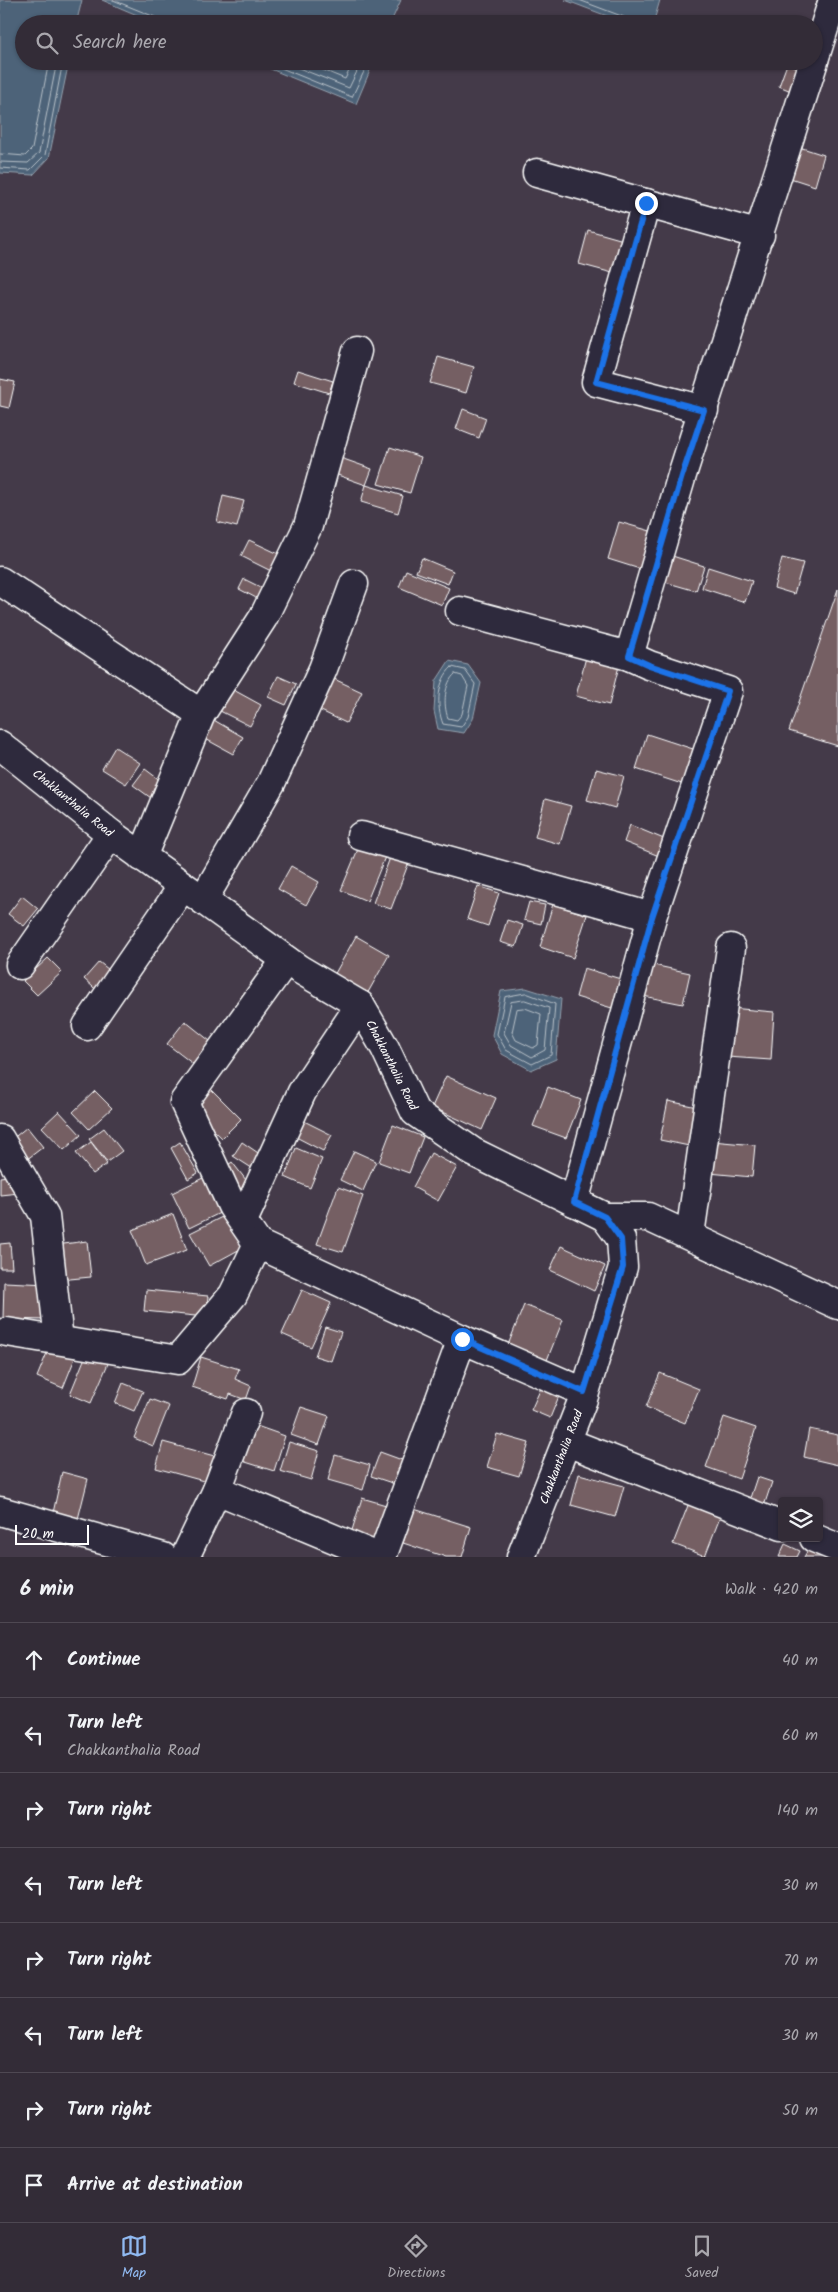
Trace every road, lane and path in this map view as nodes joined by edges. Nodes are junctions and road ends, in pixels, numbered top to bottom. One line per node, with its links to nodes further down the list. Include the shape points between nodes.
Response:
1 (833, 0): 2 (street)
2 (823, 32)
3 (811, 70): 6 (street)
4 (537, 173): 5 (street)
5 (646, 203): 6 (street); 8 (street, via 596,382)
6 (760, 236): 8 (street)
7 (357, 351): 13 (street, via 308,526 263,618)
8 (704, 410): 12 (street)
9 (0, 581): 13 (street)
10 (354, 584): 18 (street, via 323,670 271,783)
11 (460, 611): 12 (street)
12 (629, 656): 19 (street, via 728,691)
13 (201, 714): 17 (street)
14 (0, 745): 15 (street, Chakkanthalia Road)
15 (111, 834): 17 (street, Chakkanthalia Road); 22 (street)
16 (361, 836): 19 (street)
17 (142, 857): 18 (street, Chakkanthalia Road)
18 (193, 893): 21 (street, Chakkanthalia Road); 24 (street)
19 (652, 917): 26 (street)
20 (730, 948): 29 (street)
21 (286, 960): 23 (street, Chakkanthalia Road); 28 (street, via 184,1102 232,1206)
22 (20, 965)
23 (360, 1005): 26 (street, Chakkanthalia Road, via 415,1112 473,1152); 28 (street, via 302,1092)
24 (87, 1026)
25 (0, 1139): 34 (street, via 45,1216)
26 (574, 1202): 27 (street, Chakkanthalia Road)
27 (605, 1217): 29 (street, via 648,1217); 35 (street, Chakkanthalia Road, via 621,1239 623,1267)
28 (243, 1221): 30 (street)
29 (690, 1235): 31 (street)
30 (258, 1244): 33 (street); 34 (street, via 233,1295 178,1360)
31 (838, 1305)
32 (7, 1332): 34 (street)
33 (462, 1339): 35 (street); 46 (street)
34 (59, 1340)
35 (584, 1392): 37 (street, Chakkanthalia Road)
36 (246, 1413): 38 (street)
37 (567, 1442): 40 (street); 47 (street, Chakkanthalia Road)
38 (217, 1490): 44 (street); 45 (street)
39 (0, 1511): 43 (street)
40 (778, 1524)
41 (823, 1542): 42 (street)
42 (838, 1548)
43 (163, 1557)
44 (185, 1557)
45 (378, 1557)
46 (382, 1557)
47 (521, 1557)

